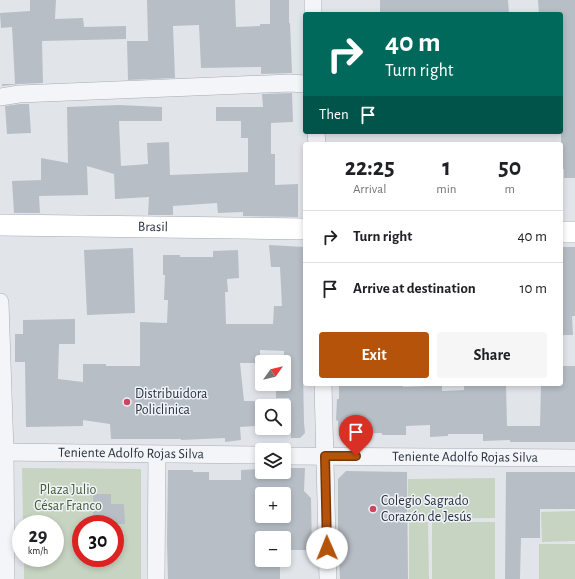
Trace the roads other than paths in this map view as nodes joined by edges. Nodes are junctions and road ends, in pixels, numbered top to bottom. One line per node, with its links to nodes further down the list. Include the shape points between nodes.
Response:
1 (313, 0): 2 (street)
2 (313, 12)
3 (303, 84): 4 (street, via 19,94)
4 (0, 97)
5 (0, 225): 6 (main road, Brasil)
6 (303, 229)
7 (563, 232): 8 (main road)
8 (575, 232)
9 (0, 302): 11 (street)
10 (323, 386): 15 (street)
11 (3, 452): 12 (street, Teniente Adolfo Rojas Silva); 17 (street)
12 (157, 455): 13 (street, Teniente Adolfo Rojas Silva); 18 (street)
13 (255, 455)
14 (291, 456): 15 (street, Teniente Adolfo Rojas Silva)
15 (325, 456): 16 (street, Teniente Adolfo Rojas Silva); 19 (street)
16 (575, 458)
17 (6, 579)
18 (156, 579)
19 (328, 579)

